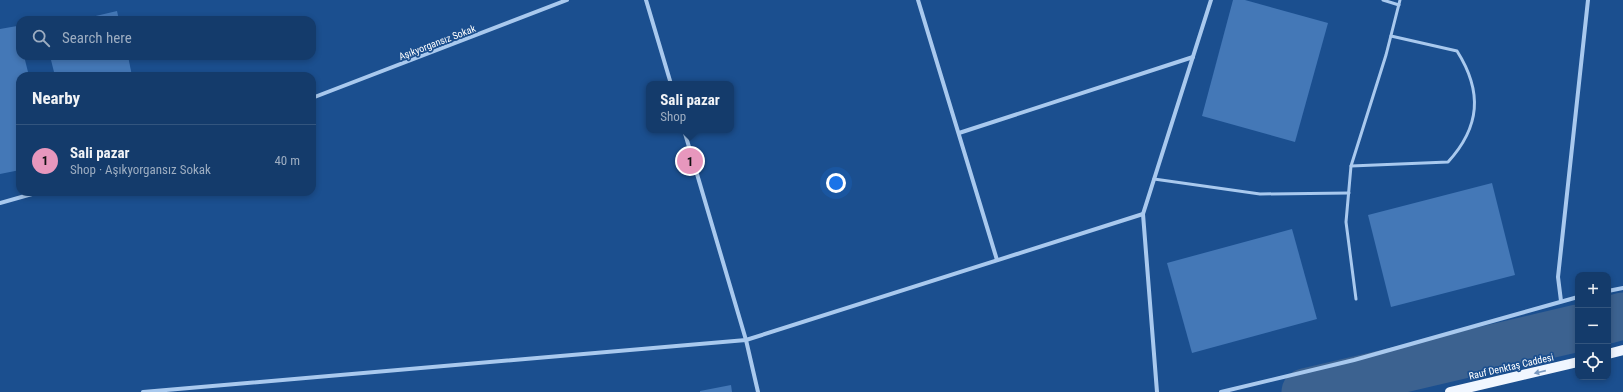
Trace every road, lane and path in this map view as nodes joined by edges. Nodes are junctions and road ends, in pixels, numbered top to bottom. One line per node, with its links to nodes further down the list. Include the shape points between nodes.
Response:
1 (567, 0): 12 (street, Aşıkyorgansız Sokak)
2 (646, 0): 11 (street)
3 (918, 0): 14 (street)
4 (1211, 0): 10 (street)
5 (1383, 0): 8 (lane)
6 (1400, 0): 8 (lane)
7 (1588, 0): 26 (street, via 1558,277)
8 (1399, 5): 9 (lane)
9 (1391, 36): 15 (lane); 15 (lane, via 1457,51 1472,79 1472,125 1466,139 1448,162)
10 (1193, 56): 14 (street); 16 (street)
11 (670, 81)
12 (316, 96)
13 (685, 133): 27 (street)
14 (959, 133): 21 (street)
15 (1351, 166): 17 (lane)
16 (1154, 180): 17 (lane, via 1260,194); 20 (street)
17 (1348, 193): 25 (lane, via 1346,222)
18 (25, 196): 19 (street)
19 (0, 203)
20 (1143, 214): 21 (street); 33 (street)
21 (997, 260): 27 (street)
22 (1623, 288): 23 (street)
23 (1611, 290)
24 (1575, 298): 26 (street)
25 (1356, 299)
26 (1560, 301): 34 (street, via 1354,360)
27 (746, 340): 31 (street); 32 (street)
28 (1623, 350): 29 (main road)
29 (1611, 353)
30 (1575, 363): 35 (main road, Rauf Denktaş Caddesi, one-way to 35)
31 (142, 392)
32 (758, 392)
33 (1157, 392)
34 (1221, 392)
35 (1450, 392)

